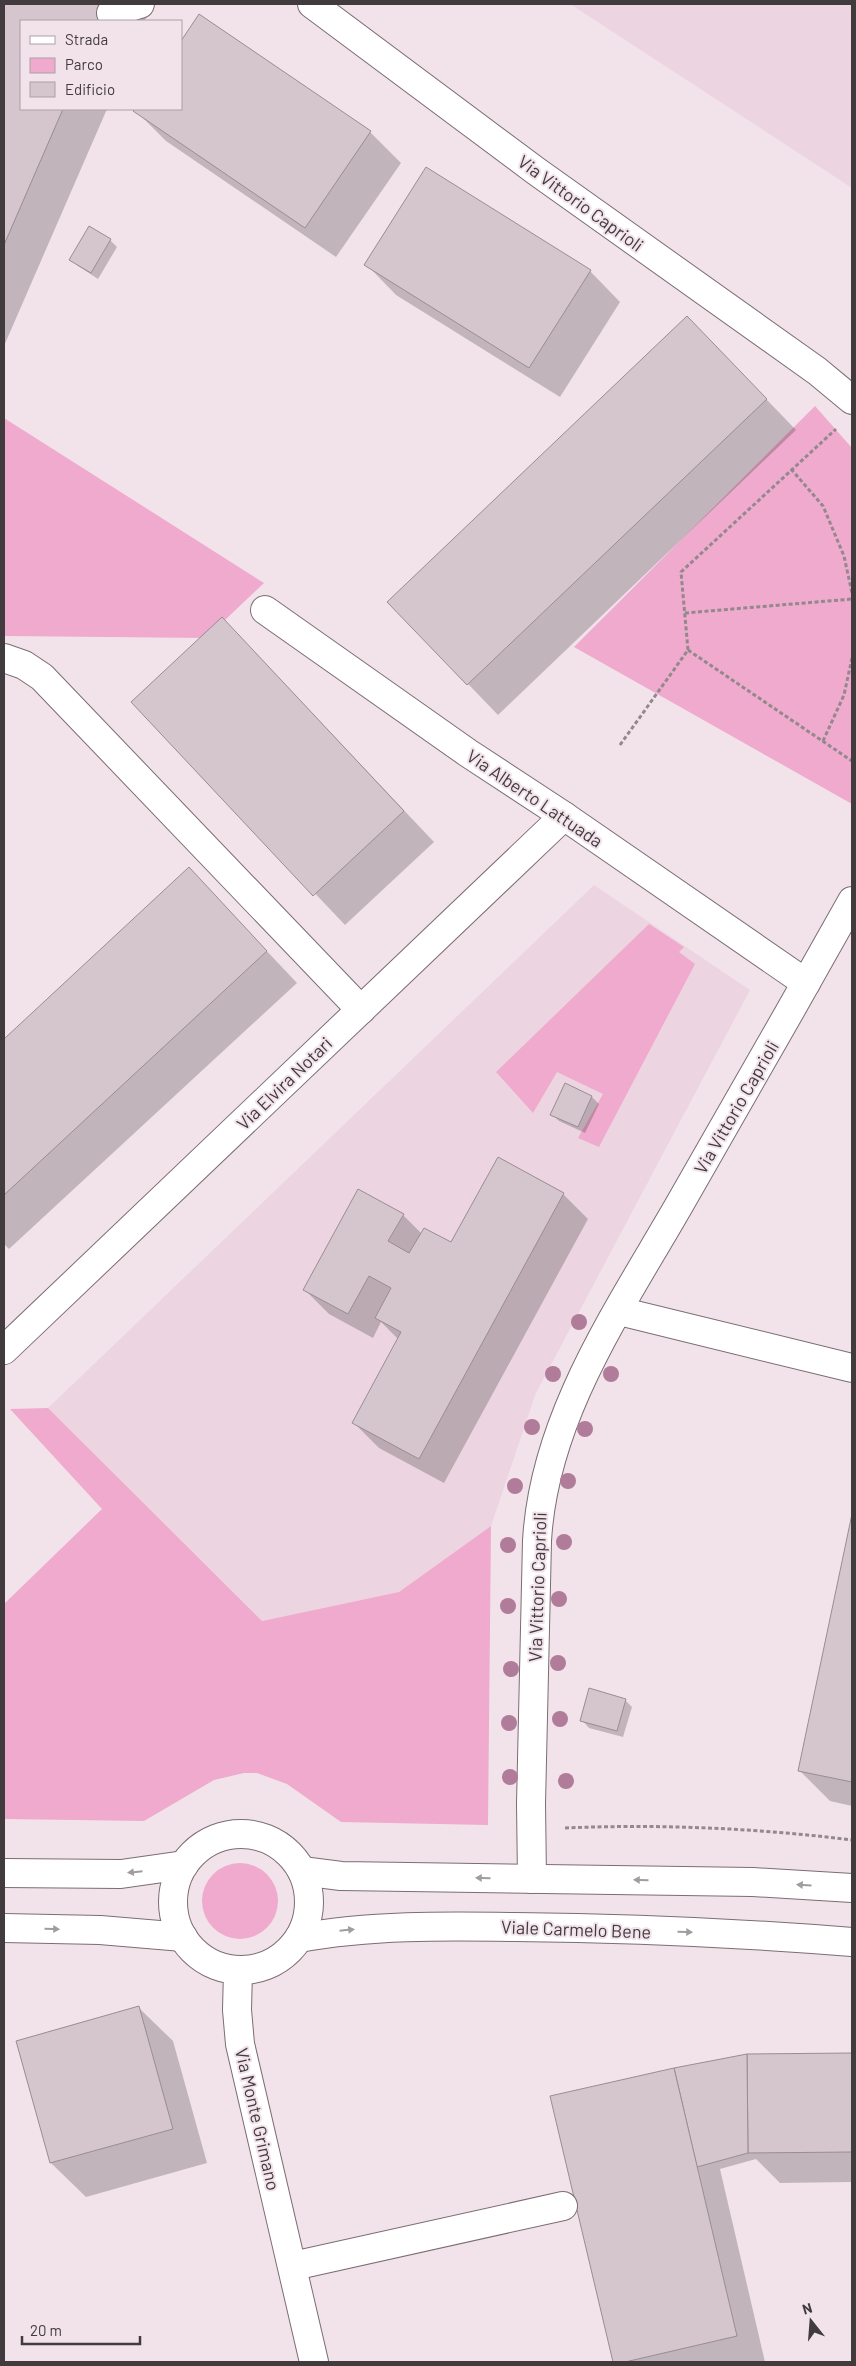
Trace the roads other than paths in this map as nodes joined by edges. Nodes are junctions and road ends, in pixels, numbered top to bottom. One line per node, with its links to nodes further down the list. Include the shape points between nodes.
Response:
1 (140, 4): 3 (street)
2 (312, 4): 4 (street, Via Vittorio Caprioli)
3 (111, 13)
4 (852, 400)
5 (265, 610): 7 (street, Via Alberto Lattuada, via 468,753)
6 (4, 658): 10 (street, via 24,665 42,677)
7 (564, 816): 9 (street, Via Alberto Lattuada); 10 (street, Via Elvira Notari)
8 (852, 901): 9 (street, Via Vittorio Caprioli)
9 (806, 983): 11 (street, Via Vittorio Caprioli)
10 (361, 1010): 12 (street, Via Elvira Notari)
11 (619, 1312): 13 (street); 17 (street, Via Vittorio Caprioli, via 574,1398 547,1468 541,1495 537,1541)
12 (4, 1350)
13 (852, 1368)
14 (184, 1865): 15 (street, via 197,1850 214,1840 234,1834 254,1835 274,1842 290,1854); 16 (street, one-way to 16, via 121,1874); 20 (street, via 174,1894 176,1923)
15 (302, 1871): 17 (street, one-way to 15, via 341,1876); 21 (street, via 308,1887 309,1904)
16 (4, 1873)
17 (532, 1878): 18 (street, one-way to 17, via 753,1882)
18 (852, 1888)
19 (4, 1928): 20 (street, one-way to 20, via 100,1930)
20 (183, 1937): 23 (street, via 197,1954 216,1965)
21 (299, 1938): 22 (street, Viale Carmelo Bene, one-way to 22, via 355,1929 474,1926 696,1932); 23 (street, via 273,1962)
22 (852, 1942)
23 (238, 1970): 25 (street, Via Monte Grimano, via 240,2044)
24 (563, 2206): 25 (street)
25 (293, 2266): 26 (street, Via Monte Grimano)
26 (314, 2362)

